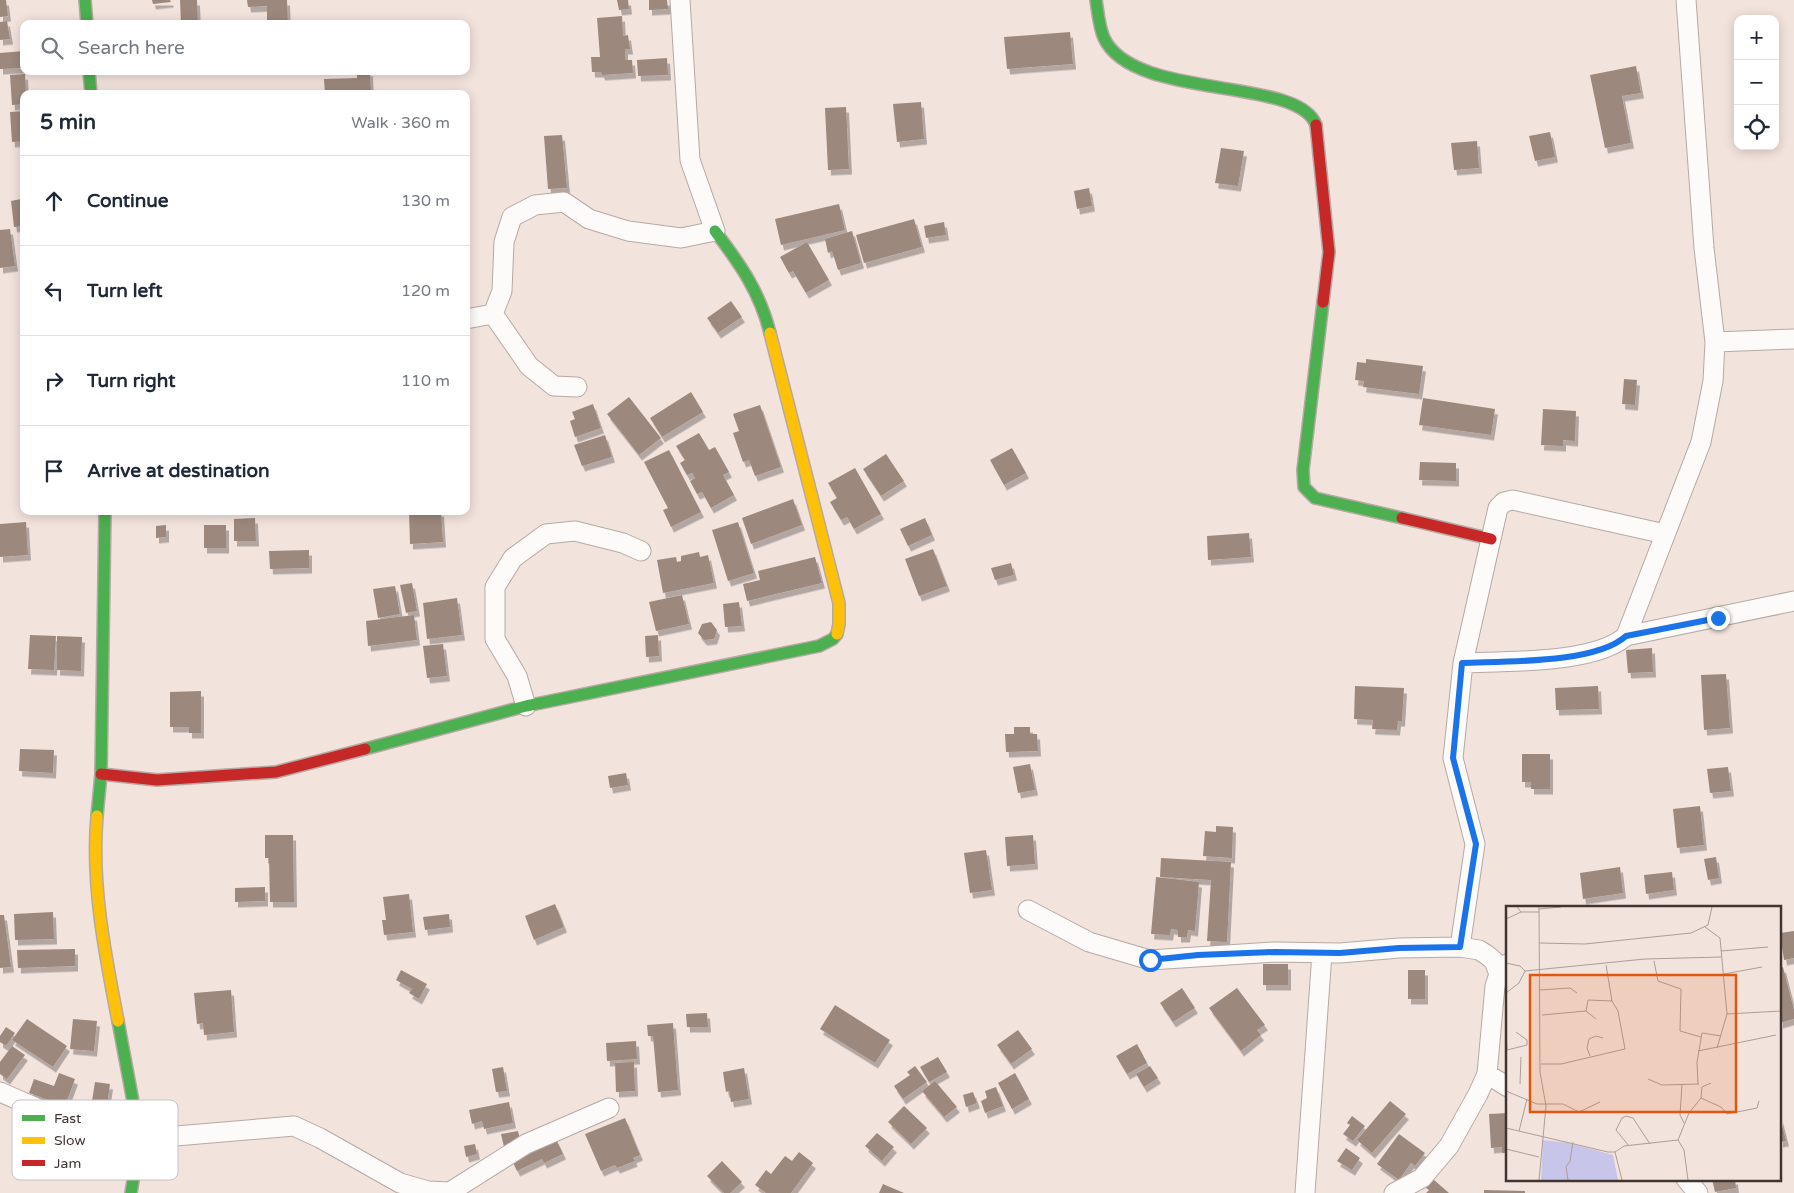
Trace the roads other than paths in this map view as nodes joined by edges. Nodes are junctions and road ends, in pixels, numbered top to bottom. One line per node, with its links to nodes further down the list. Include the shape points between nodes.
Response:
1 (85, 0): 5 (street)
2 (680, 0): 8 (street, via 690,160)
3 (1096, 0): 16 (street, via 1104,38 1118,55 1145,72 1278,100 1308,111 1316,123 1329,252 1308,409 1302,470 1304,486 1315,498)
4 (1686, 0): 12 (street, via 1704,248)
5 (87, 20)
6 (90, 75): 7 (street)
7 (91, 90)
8 (715, 231): 9 (street, via 681,238 628,231 589,218 564,202 535,204 512,217 504,242 502,291); 21 (street, via 747,274 766,317 839,603 839,632 832,642 819,646)
9 (493, 314): 10 (street); 13 (street, via 529,366 554,386)
10 (470, 318)
11 (1794, 339): 12 (street)
12 (1715, 342): 15 (street, via 1713,381 1701,442)
13 (577, 387)
14 (105, 515): 22 (street)
15 (1665, 534): 16 (street, via 1513,500 1498,508); 19 (street)
16 (1491, 539): 20 (street)
17 (641, 551): 21 (street, via 575,531 546,534 513,558 495,587 495,640 517,676)
18 (1794, 601): 19 (street)
19 (1626, 636): 20 (street, via 1616,645 1592,653)
20 (1462, 663): 24 (street, via 1453,758 1476,844)
21 (526, 706): 22 (street, via 276,772 157,780)
22 (101, 774): 31 (street, via 94,848 104,950)
23 (1028, 910): 25 (street, via 1089,942 1150,960 1265,952)
24 (1460, 947): 25 (street); 26 (street, via 1487,954)
25 (1322, 953): 37 (street)
26 (1503, 969): 27 (street, via 1495,986)
27 (1487, 1074): 28 (street); 38 (street, via 1448,1146 1422,1178)
28 (1506, 1086)
29 (0, 1092): 30 (street)
30 (18, 1100)
31 (133, 1100)
32 (608, 1108): 33 (street, via 526,1144 450,1192 428,1191 400,1183 294,1126)
33 (178, 1136)
34 (133, 1180): 36 (street)
35 (1687, 1180): 39 (street)
36 (131, 1193)
37 (1305, 1193)
38 (1394, 1193)
39 (1698, 1193)

